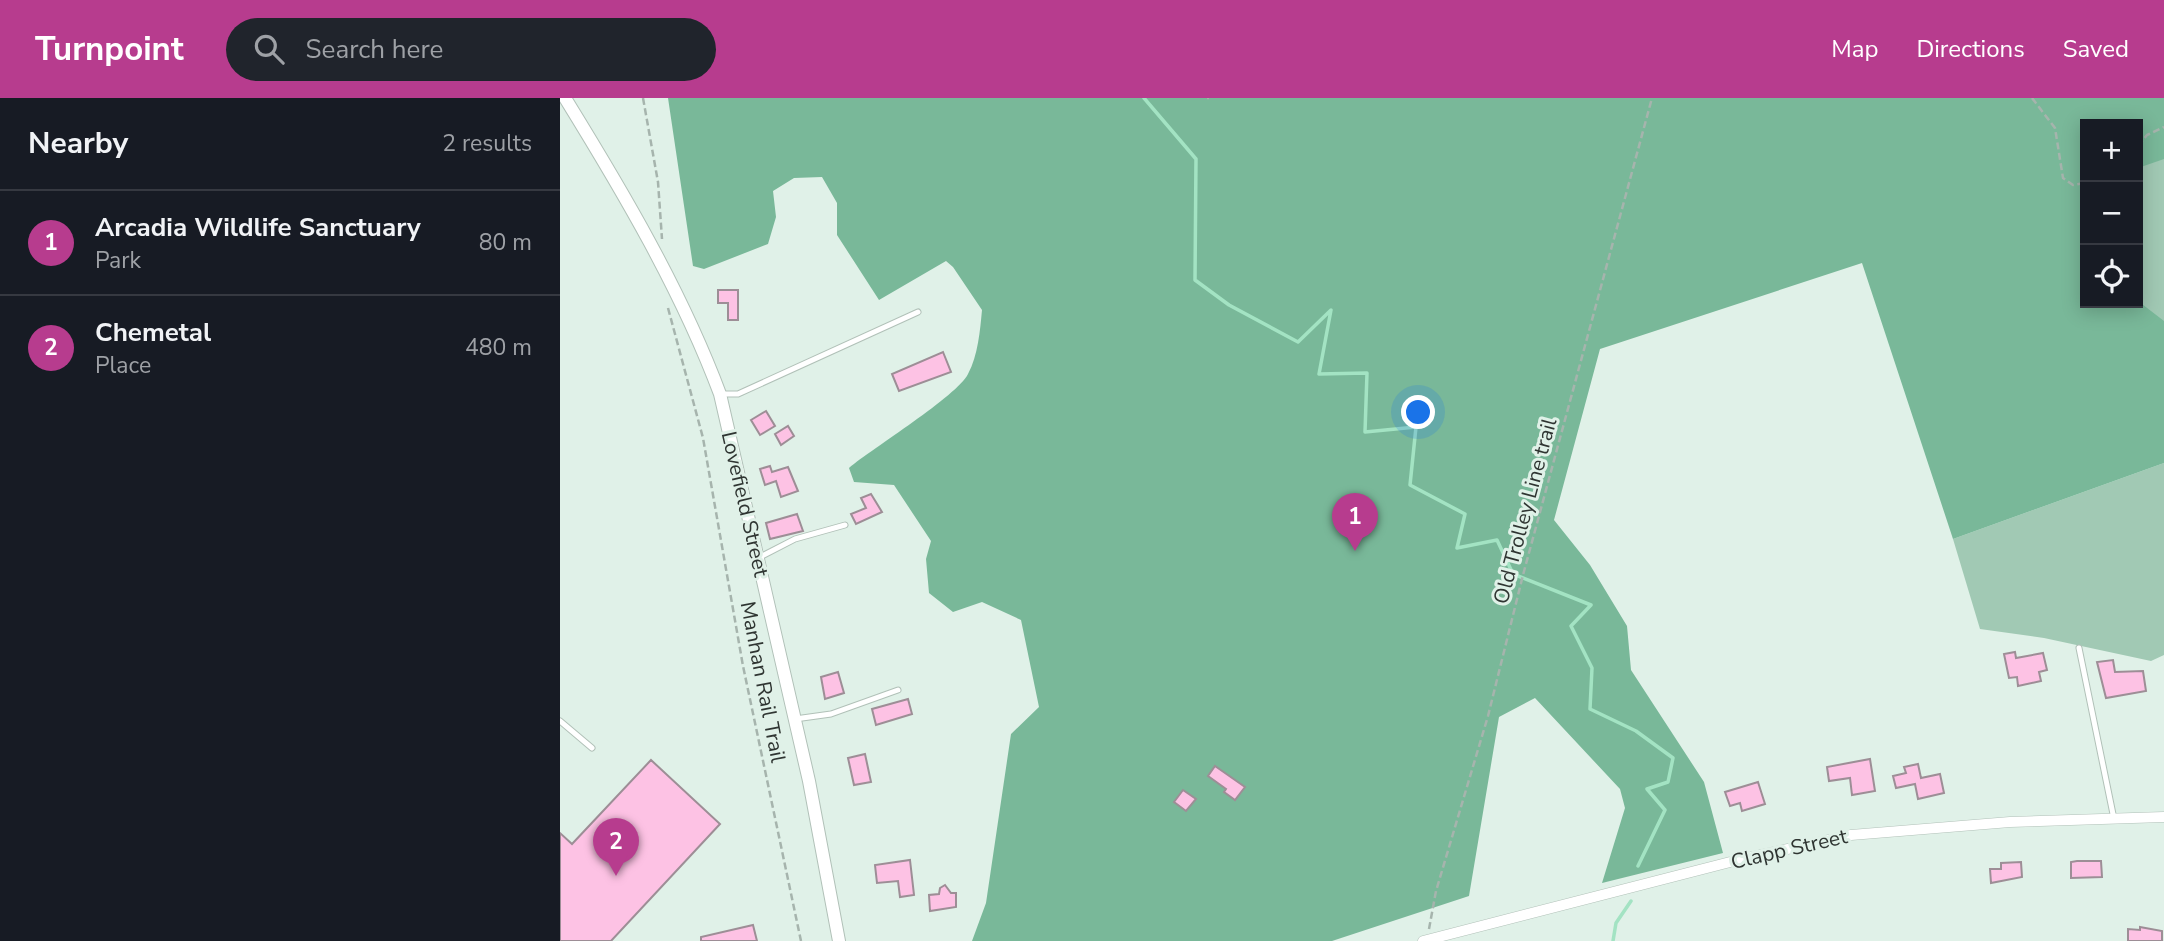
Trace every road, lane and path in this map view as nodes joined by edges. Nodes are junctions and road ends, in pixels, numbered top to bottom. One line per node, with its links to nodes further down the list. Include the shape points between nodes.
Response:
1 (565, 98): 11 (street, Lovefield Street, via 665,271)
2 (643, 98): 8 (path, via 658,182)
3 (1652, 98): 21 (path, Old Trolley Line trail)
4 (2032, 98): 7 (path, via 2055,128 2063,178 2073,186)
5 (2164, 127): 6 (path)
6 (2143, 140)
7 (2080, 184)
8 (662, 246)
9 (667, 303): 22 (path, Manhan Rail Trail, via 703,438 743,666)
10 (918, 312): 11 (lane, via 738,394)
11 (720, 394): 13 (street, Lovefield Street)
12 (845, 525): 13 (lane, via 795,539)
13 (758, 558): 16 (street, Lovefield Street)
14 (2079, 648): 20 (lane)
15 (898, 690): 16 (lane, via 831,714)
16 (795, 719): 23 (street, Lovefield Street)
17 (560, 722): 18 (lane)
18 (592, 748)
19 (2164, 817): 20 (street, Clapp Street)
20 (2114, 819): 21 (street, Clapp Street, via 1851,835)
21 (1426, 937)
22 (801, 941)
23 (839, 941)

